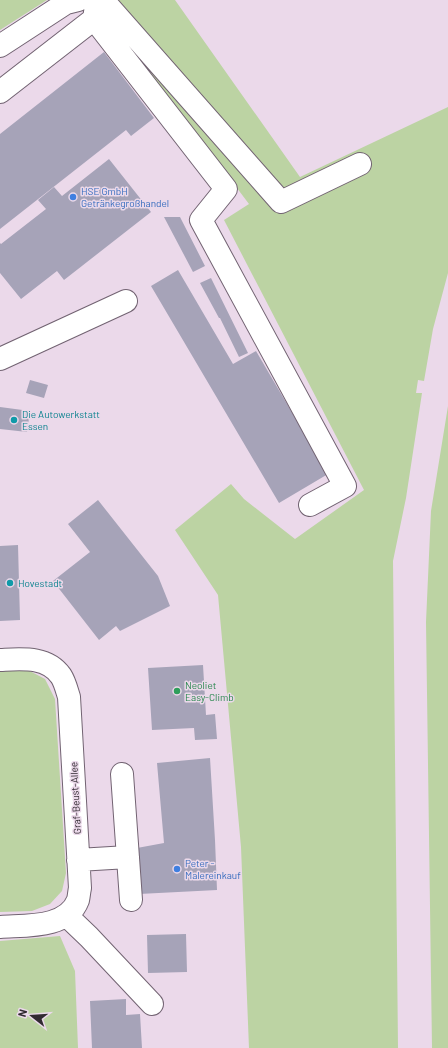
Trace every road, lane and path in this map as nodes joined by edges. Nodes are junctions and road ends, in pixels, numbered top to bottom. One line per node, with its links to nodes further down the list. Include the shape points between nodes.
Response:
1 (78, 0): 4 (street, via 66,3)
2 (103, 0): 6 (street, via 281,202)
3 (96, 10): 5 (street); 9 (street, via 226,189 201,220 345,486)
4 (0, 46)
5 (0, 92)
6 (360, 164)
7 (126, 301): 8 (street)
8 (0, 359)
9 (310, 505)
10 (0, 660): 13 (street, Graf-Beust-Allee, via 28,659 45,663 62,677 69,697)
11 (122, 774): 12 (street)
12 (128, 857): 13 (street); 14 (street)
13 (78, 860): 15 (street, Graf-Beust-Allee, via 78,900 71,912)
14 (131, 900)
15 (66, 915): 16 (street, via 37,925); 17 (street)
16 (0, 927)
17 (152, 1004)

